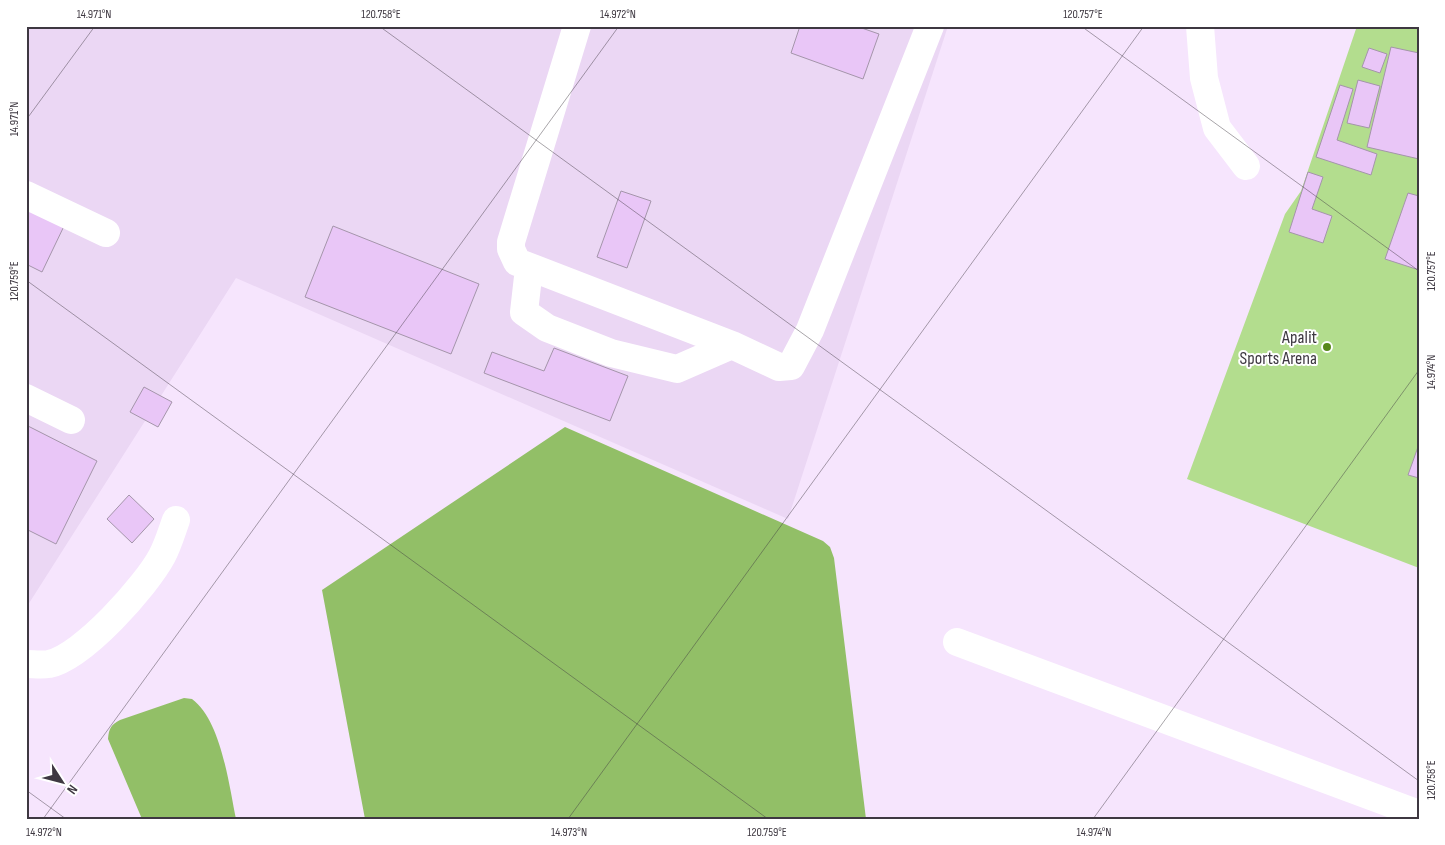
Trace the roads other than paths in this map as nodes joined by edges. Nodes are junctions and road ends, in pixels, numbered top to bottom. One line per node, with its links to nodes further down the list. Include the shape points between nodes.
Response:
1 (577, 26): 7 (street, via 511,242 517,262)
2 (930, 26): 8 (street, via 810,330 791,366 779,367)
3 (1200, 26): 4 (street, via 1204,78 1216,128)
4 (1246, 166)
5 (26, 195): 6 (street)
6 (106, 233)
7 (529, 268): 8 (street); 8 (street, via 524,312 546,328 592,346 676,369)
8 (732, 345)
9 (26, 398): 10 (street)
10 (71, 420)
11 (176, 520): 13 (street, via 162,556 137,590 102,628 76,652 50,664)
12 (957, 642): 14 (street)
13 (26, 664)
14 (1419, 814)

